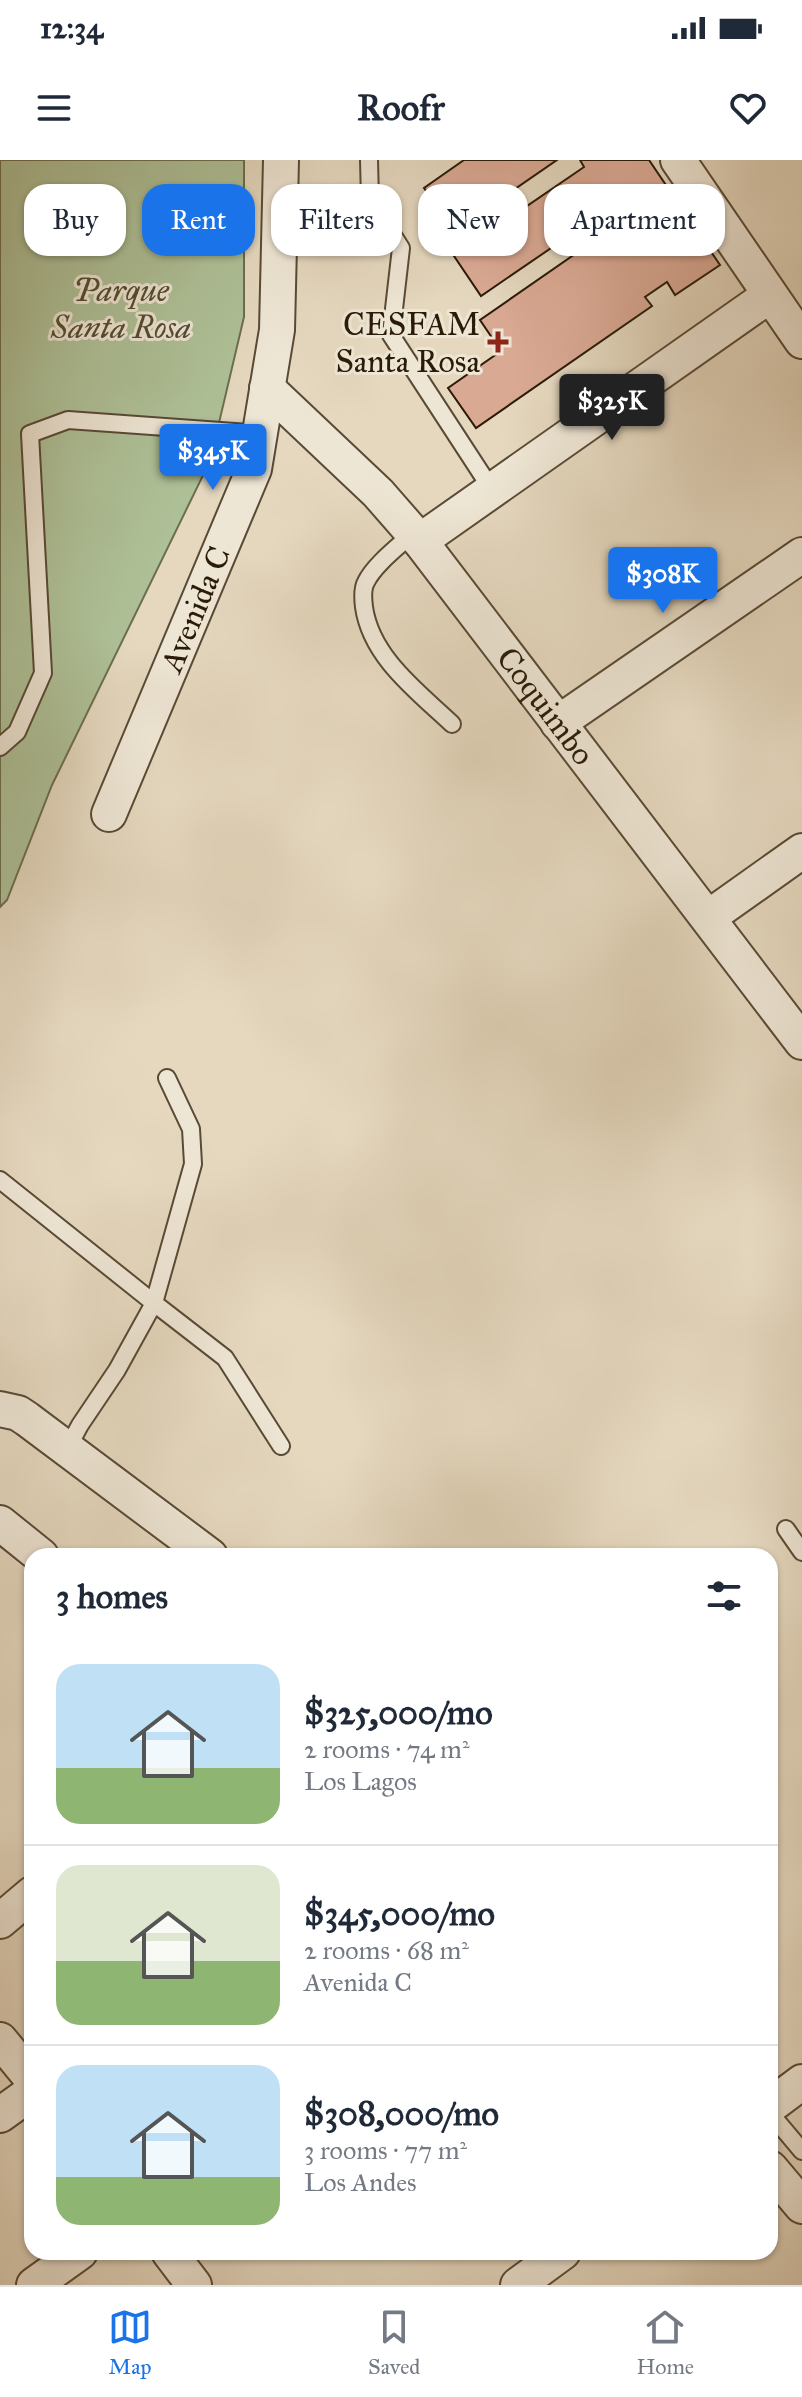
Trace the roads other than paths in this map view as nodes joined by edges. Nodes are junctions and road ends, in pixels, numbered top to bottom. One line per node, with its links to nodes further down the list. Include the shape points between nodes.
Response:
1 (281, 160): 6 (street, Avenida C, via 277,330)
2 (369, 160): 8 (lane, via 370,199 401,248 391,335)
3 (687, 163): 4 (street)
4 (770, 295): 5 (street); 8 (street)
5 (802, 341)
6 (267, 388): 7 (street, Avenida C); 9 (street, Coquimbo, via 378,493)
7 (262, 434): 13 (lane, via 68,420 30,434 43,673 17,732); 14 (street, Avenida C, via 254,469)
8 (492, 490): 9 (street)
9 (416, 537): 11 (street, Coquimbo); 12 (lane, via 364,584 366,624 401,676)
10 (802, 555): 11 (street)
11 (558, 723): 16 (street, Coquimbo)
12 (452, 724)
13 (0, 747)
14 (109, 814)
15 (802, 851): 16 (street)
16 (709, 917): 17 (street, Coquimbo)
17 (802, 1042)
18 (167, 1078): 20 (lane, via 191,1129 193,1164)
19 (0, 1180): 20 (lane)
20 (154, 1303): 22 (lane, via 225,1358); 23 (lane)
21 (0, 1409): 23 (street, via 18,1413)
22 (281, 1446)
23 (67, 1449): 25 (street)
24 (786, 1529): 26 (lane)
25 (199, 1548)
26 (802, 1552)
27 (24, 1901): 28 (street)
28 (0, 1921)
29 (0, 2040): 30 (street)
30 (24, 2069)
31 (802, 2082): 33 (street)
32 (24, 2098): 34 (street)
33 (778, 2100)
34 (0, 2115)
35 (778, 2122): 36 (lane)
36 (802, 2151)
37 (778, 2178): 38 (street)
38 (802, 2206)
39 (69, 2260): 42 (street)
40 (175, 2260): 43 (street)
41 (552, 2260): 44 (street)
42 (34, 2285)
43 (194, 2285)
44 (518, 2285)

